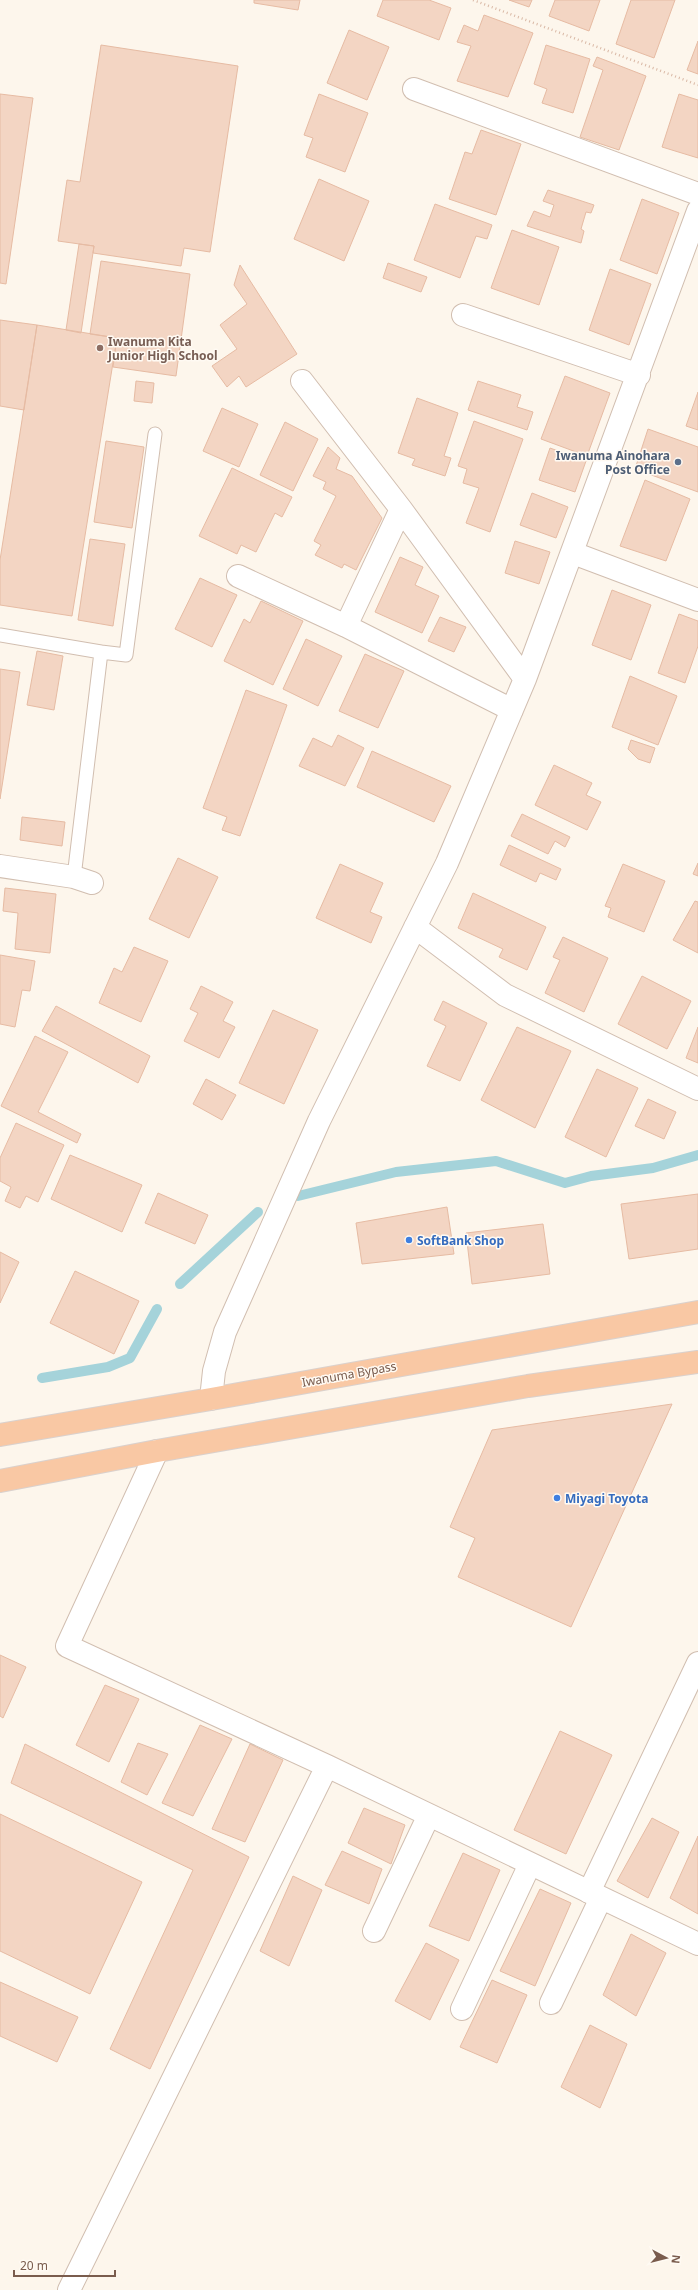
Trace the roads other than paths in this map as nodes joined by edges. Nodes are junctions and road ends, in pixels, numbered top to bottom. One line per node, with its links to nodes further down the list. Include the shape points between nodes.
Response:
1 (414, 89): 2 (street)
2 (698, 194)
3 (698, 212): 5 (street)
4 (463, 315): 5 (street)
5 (639, 375): 9 (street)
6 (302, 381): 8 (street)
7 (155, 434): 14 (lane, via 126,654)
8 (401, 509): 12 (street); 15 (street)
9 (573, 553): 11 (street); 15 (street)
10 (238, 576): 12 (street)
11 (698, 600)
12 (346, 626): 16 (street)
13 (0, 635): 14 (lane)
14 (101, 652): 18 (lane)
15 (525, 680): 16 (street)
16 (512, 710): 19 (street, via 447,862)
17 (0, 866): 18 (street)
18 (83, 880)
19 (415, 927): 20 (street, via 505,995); 23 (street, via 319,1121 225,1332 214,1371)
20 (698, 1089)
21 (698, 1312): 23 (highway, Iwanuma Bypass)
22 (698, 1362): 25 (highway, via 528,1386)
23 (211, 1399): 24 (highway, Iwanuma Bypass)
24 (0, 1435)
25 (157, 1451): 26 (highway); 28 (street, via 67,1646)
26 (0, 1481)
27 (698, 1663): 31 (street)
28 (327, 1766): 29 (street); 36 (street)
29 (430, 1815): 30 (street); 32 (street)
30 (530, 1864): 31 (street); 35 (street)
31 (595, 1895): 33 (street); 34 (street)
32 (374, 1930)
33 (698, 1944)
34 (551, 2003)
35 (462, 2009)
36 (69, 2290)

